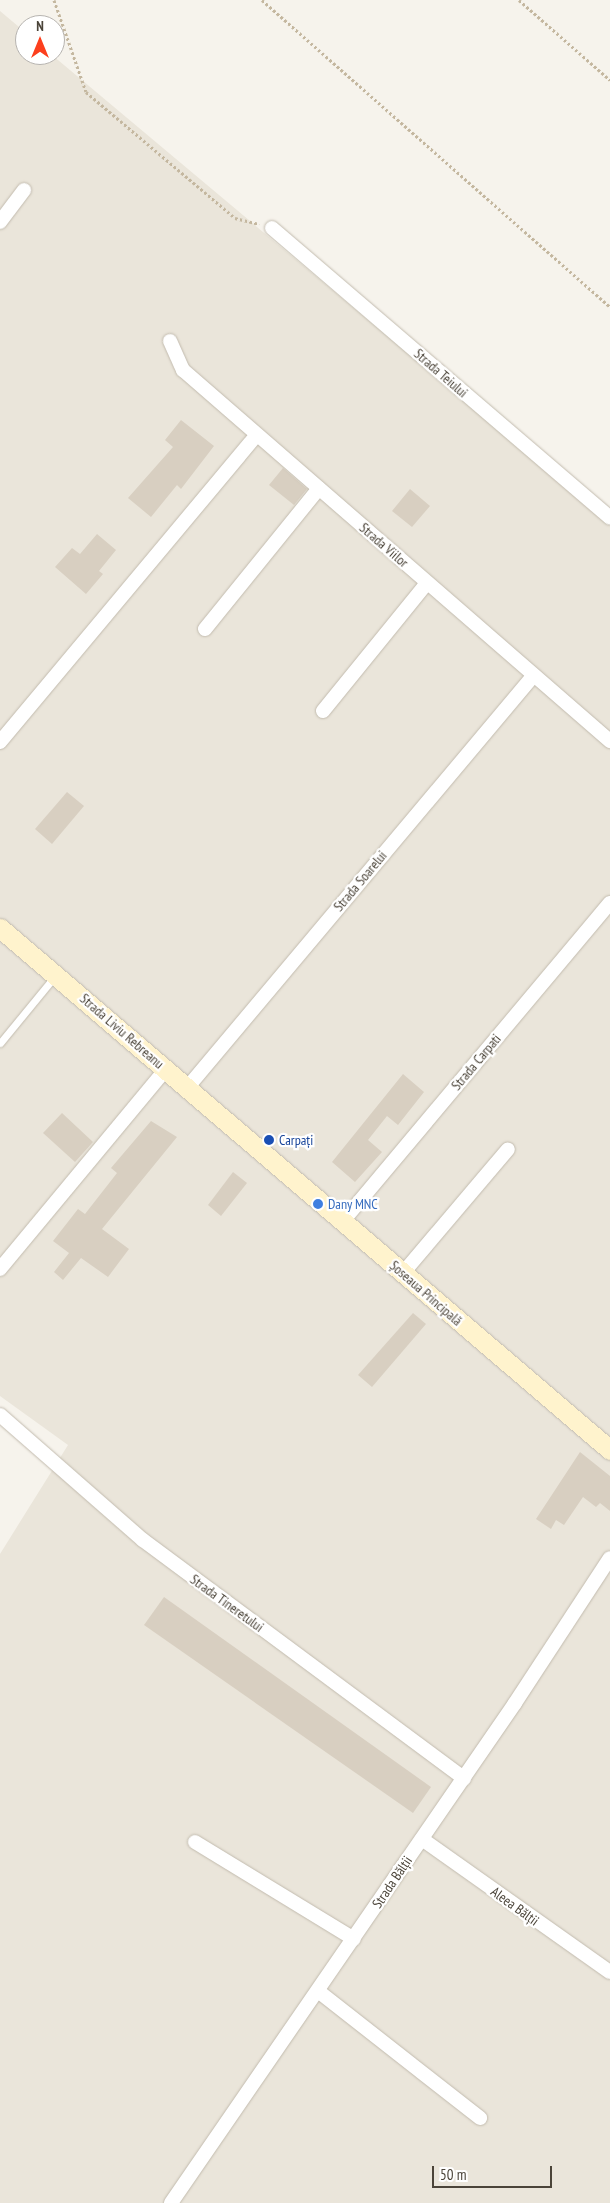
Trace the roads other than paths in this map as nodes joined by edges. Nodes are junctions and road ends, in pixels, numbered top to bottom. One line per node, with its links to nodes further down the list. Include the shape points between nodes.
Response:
1 (24, 190): 2 (street)
2 (0, 222)
3 (272, 228): 7 (street, Strada Teiului)
4 (170, 340): 5 (street, Strada Viilor, via 183,370)
5 (258, 435): 6 (street, Strada Viilor); 13 (street)
6 (319, 488): 8 (street, Strada Viilor); 9 (street)
7 (610, 518)
8 (427, 583): 10 (street, Strada Viilor); 11 (street)
9 (205, 628)
10 (534, 675): 12 (street, Strada Viilor); 19 (street, Strada Soarelui)
11 (323, 711)
12 (610, 741)
13 (0, 742)
14 (610, 903): 22 (street, Strada Carpati)
15 (0, 928): 16 (main road, Strada Liviu Rebreanu)
16 (56, 975): 17 (lane); 18 (main road, Strada Liviu Rebreanu)
17 (0, 1043)
18 (166, 1069): 19 (main road, Strada Liviu Rebreanu); 23 (street)
19 (187, 1088): 20 (main road, Strada Liviu Rebreanu)
20 (243, 1136): 22 (main road, Șoseaua Principală)
21 (508, 1149): 24 (street)
22 (343, 1221): 24 (main road, Șoseaua Principală)
23 (0, 1269)
24 (403, 1273): 26 (main road, Șoseaua Principală)
25 (0, 1415): 28 (street, Strada Tineretului, via 143,1540)
26 (610, 1450)
27 (610, 1558): 28 (street, Strada Bălții)
28 (464, 1778): 29 (street, Strada Bălții)
29 (422, 1839): 31 (street, Strada Bălții); 32 (street, Aleea Bălții)
30 (195, 1842): 31 (street)
31 (354, 1939): 33 (street, Strada Bălții)
32 (610, 1972)
33 (318, 1991): 34 (street); 35 (street, Strada Bălții)
34 (480, 2118)
35 (171, 2203)

